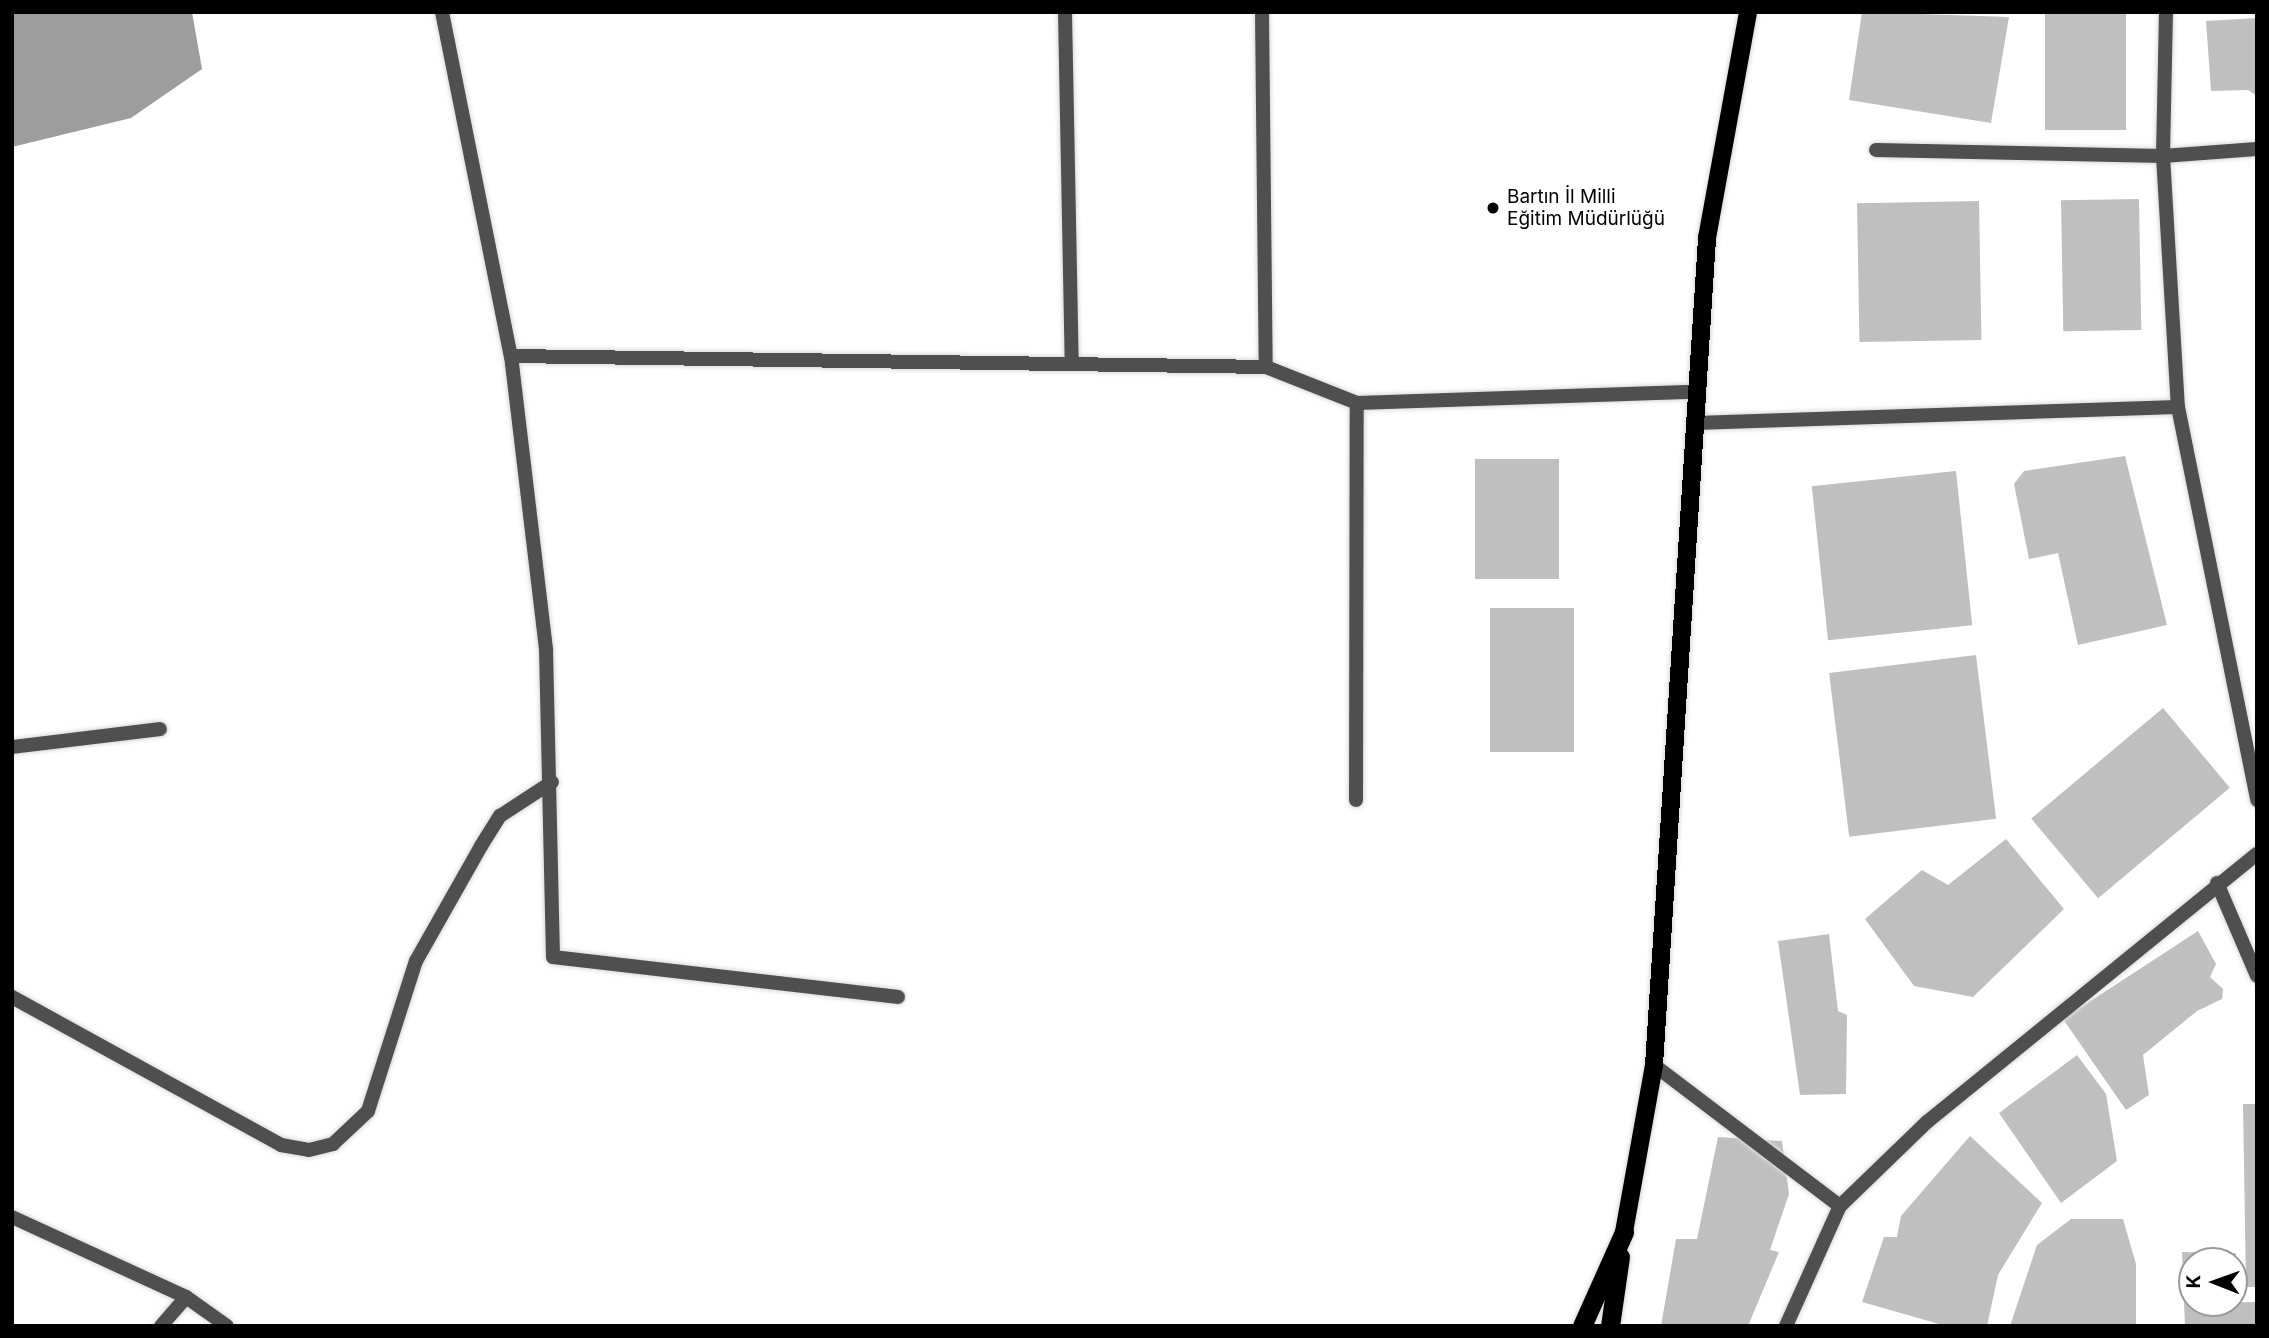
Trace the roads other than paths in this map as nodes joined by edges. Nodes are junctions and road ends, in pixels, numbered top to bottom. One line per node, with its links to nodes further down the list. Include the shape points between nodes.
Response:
1 (442, 12): 9 (street)
2 (1065, 12): 10 (street)
3 (1262, 12): 11 (street)
4 (1748, 12): 12 (main road, via 1707,238)
5 (2166, 12): 8 (street)
6 (2257, 149): 8 (street)
7 (1876, 150): 8 (street)
8 (2163, 156): 14 (street)
9 (511, 356): 10 (street); 18 (street, via 546,649)
10 (1072, 363): 11 (street)
11 (1266, 367): 13 (street)
12 (1694, 392): 13 (street); 15 (main road)
13 (1357, 403): 19 (street)
14 (2178, 407): 15 (street); 20 (street)
15 (1695, 423): 26 (main road)
16 (160, 729): 17 (street)
17 (12, 747)
18 (552, 782): 24 (street, via 500,816 481,846 416,961 368,1111 333,1144 309,1150 281,1145); 25 (street, via 553,957)
19 (1356, 800)
20 (2257, 800)
21 (2257, 854): 22 (street)
22 (2217, 883): 23 (street); 27 (street, via 1927,1122)
23 (2257, 976)
24 (12, 997)
25 (898, 997)
26 (1654, 1065): 27 (street); 29 (main road)
27 (1840, 1206): 35 (street)
28 (12, 1217): 30 (street)
29 (1624, 1232): 33 (highway); 34 (highway)
30 (186, 1297): 31 (street); 32 (street)
31 (161, 1326)
32 (227, 1326)
33 (1582, 1326)
34 (1610, 1326)
35 (1786, 1326)

